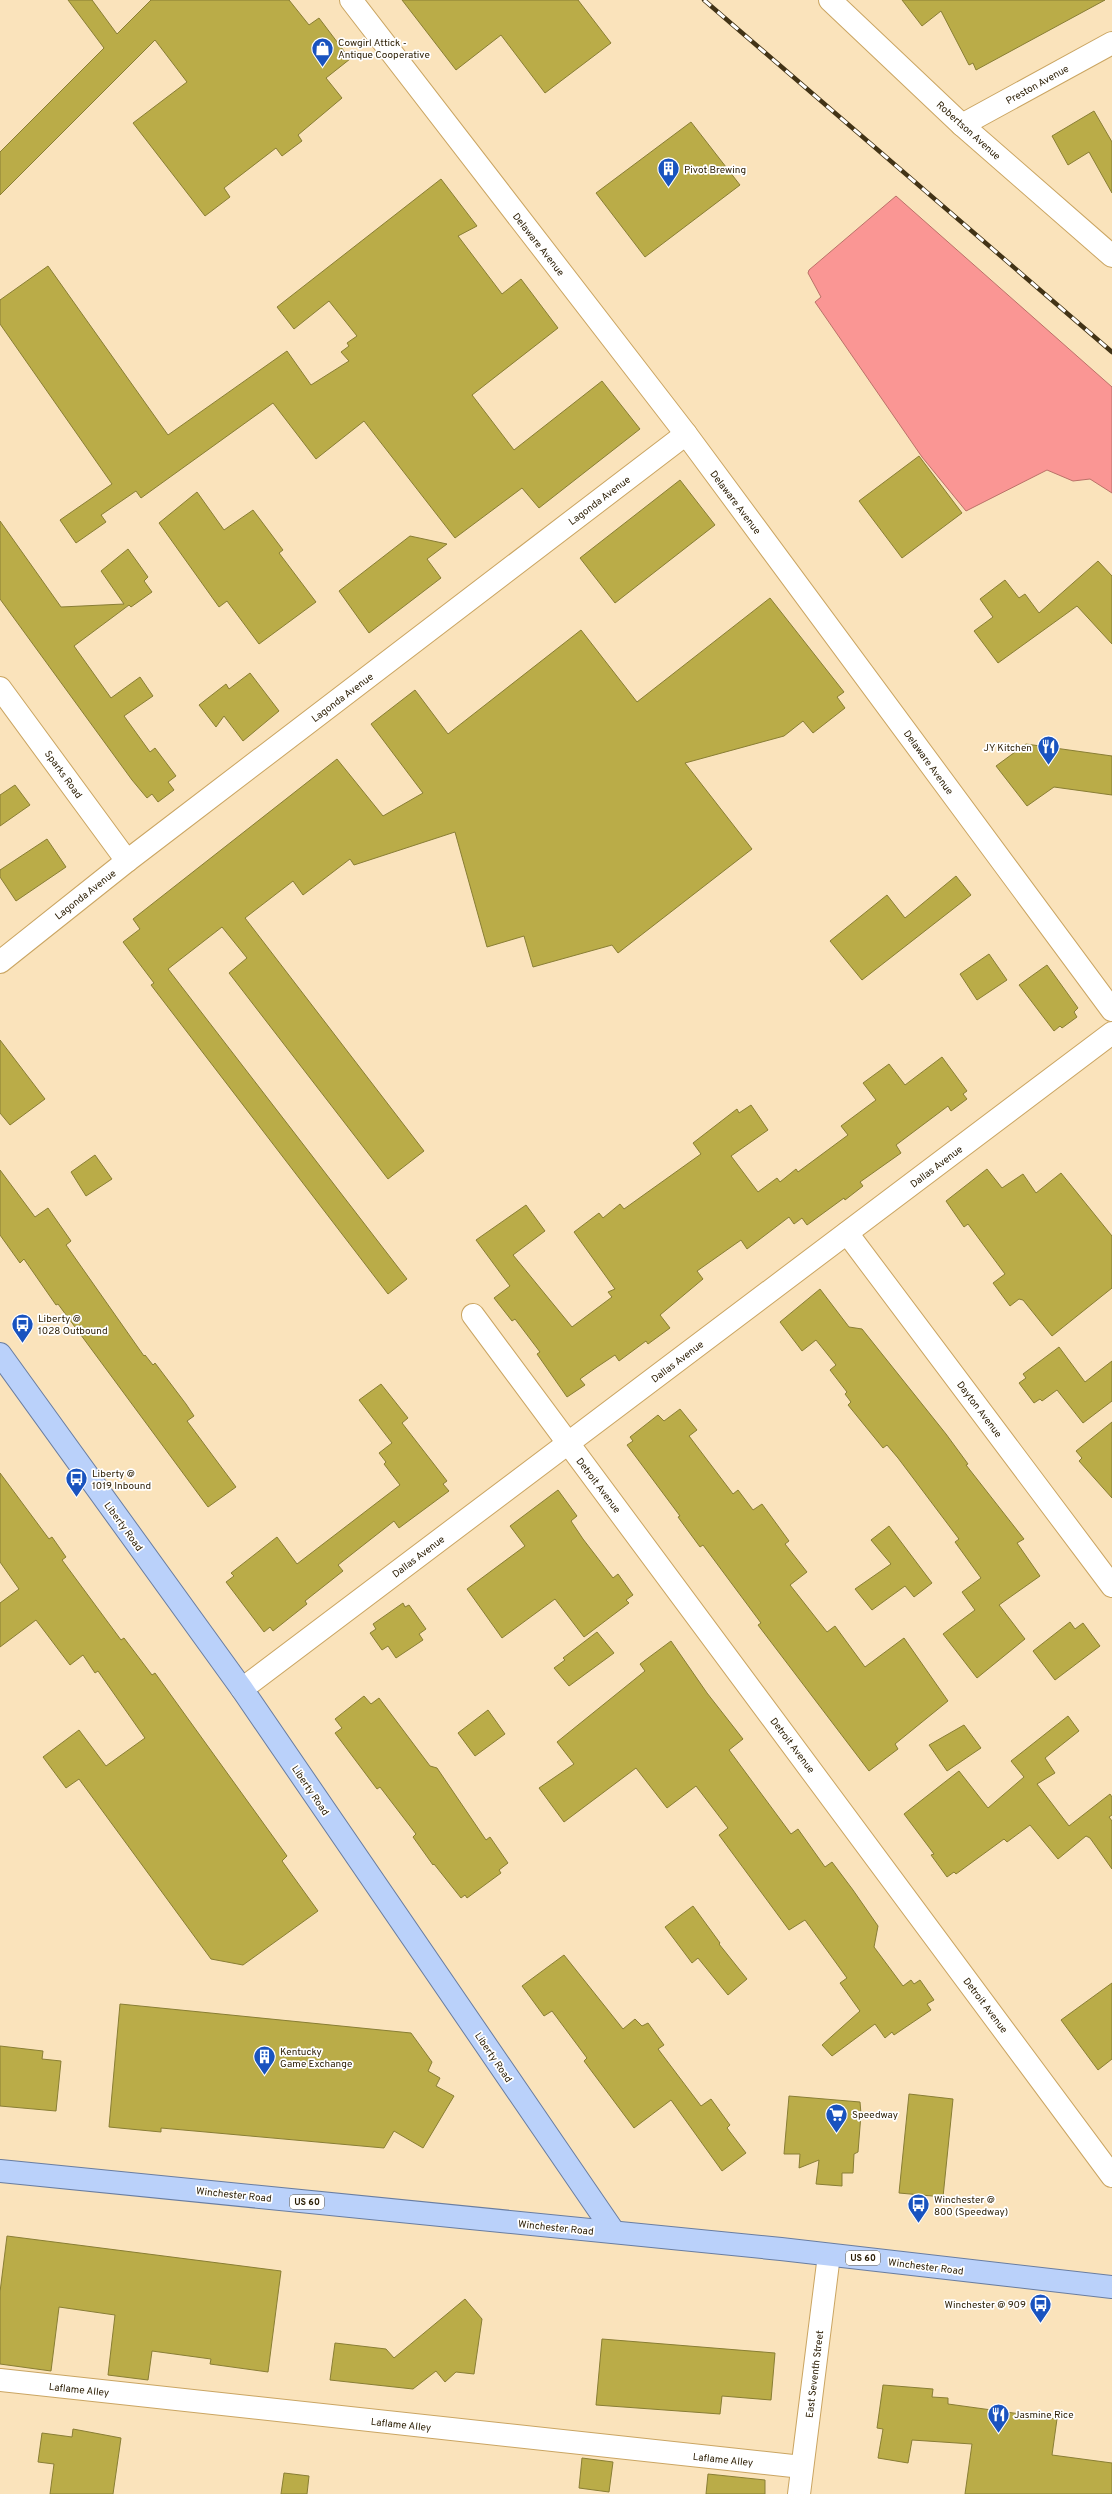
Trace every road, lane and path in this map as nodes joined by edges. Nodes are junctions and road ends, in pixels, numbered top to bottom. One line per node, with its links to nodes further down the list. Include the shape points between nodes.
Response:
1 (351, 0): 6 (street, Delaware Avenue)
2 (830, 0): 4 (street, Robertson Avenue)
3 (1112, 43): 4 (street, Preston Avenue)
4 (962, 125): 5 (street, Robertson Avenue)
5 (1112, 256)
6 (686, 434): 8 (street, Lagonda Avenue); 10 (street, Delaware Avenue)
7 (0, 688): 8 (street, Sparks Road)
8 (127, 861): 9 (street, Lagonda Avenue)
9 (0, 962)
10 (1112, 1010)
11 (1112, 1033): 12 (street, Dallas Avenue)
12 (847, 1233): 15 (street, Dallas Avenue); 16 (street, Dayton Avenue)
13 (473, 1315): 15 (street, Detroit Avenue)
14 (0, 1354): 17 (main road, Liberty Road)
15 (568, 1443): 17 (street, Dallas Avenue); 19 (street, Detroit Avenue)
16 (1112, 1586)
17 (242, 1689): 20 (main road, Liberty Road)
18 (0, 2171): 20 (main road, Winchester Road / US 60)
19 (1112, 2176)
20 (614, 2232): 21 (main road, Winchester Road / US 60)
21 (829, 2255): 22 (main road, Winchester Road / US 60); 24 (street, East Seventh Street)
22 (1112, 2287)
23 (0, 2380): 24 (street, Laflame Alley)
24 (802, 2467): 25 (street, East Seventh Street)
25 (799, 2494)

